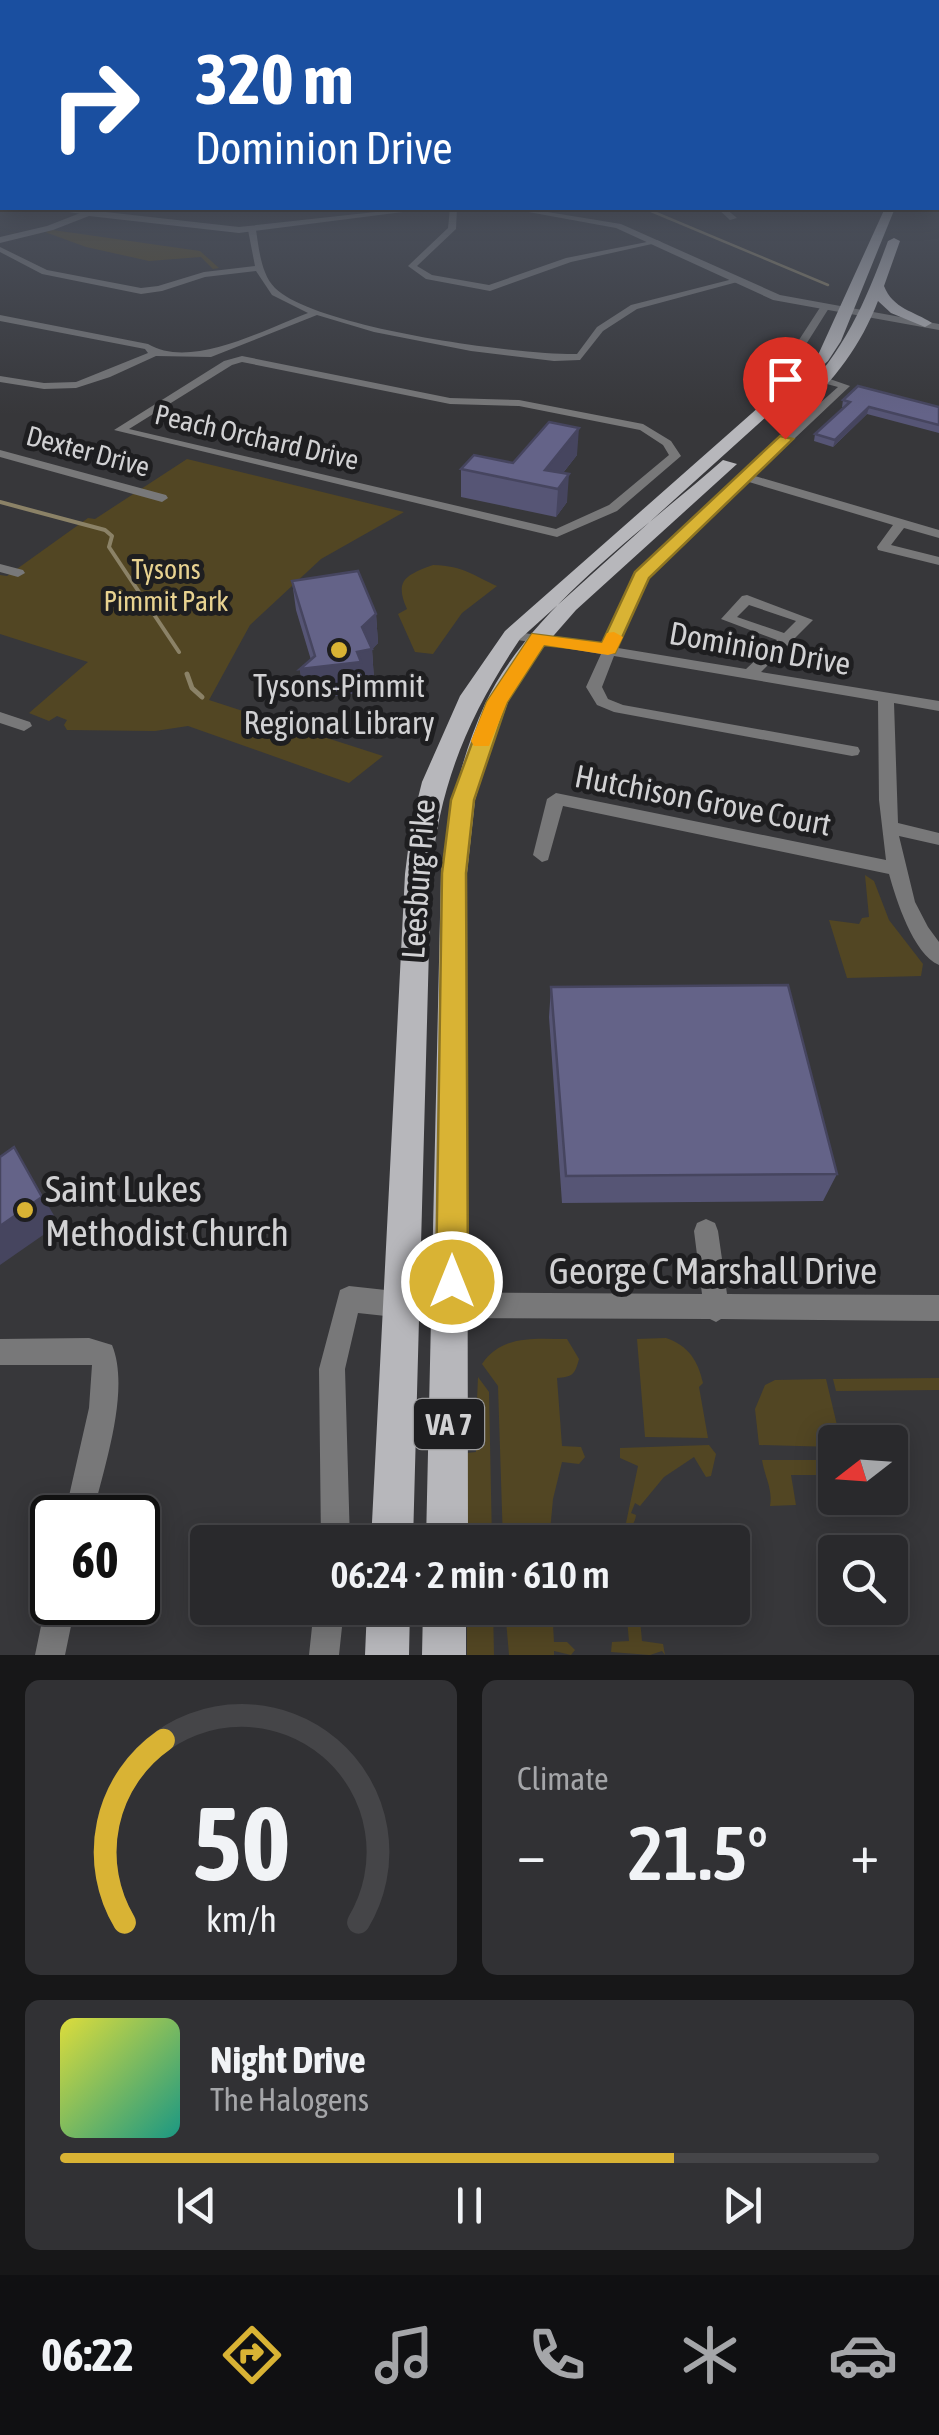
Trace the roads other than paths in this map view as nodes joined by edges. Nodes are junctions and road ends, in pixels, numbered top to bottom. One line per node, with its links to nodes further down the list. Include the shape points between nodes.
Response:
1 (24, 261): 8 (street, via 45,272 154,294 204,275)
2 (259, 261): 8 (street)
3 (414, 261): 4 (street, via 412,268 422,275 500,289)
4 (566, 261)
5 (696, 261): 9 (street)
6 (879, 261): 12 (main road, Leesburg Pike / VA 7)
7 (886, 261): 10 (main road, Leesburg Pike / VA 7)
8 (260, 268): 13 (street, via 273,292)
9 (737, 281): 11 (street); 13 (street, via 634,308 600,329 582,356 463,346)
10 (878, 287): 12 (main road, Leesburg Pike / VA 7); 15 (main road, via 892,308)
11 (824, 308): 12 (street); 17 (street)
12 (856, 312): 15 (street); 19 (main road, Leesburg Pike / VA 7, via 853,346); 23 (main road, Leesburg Pike / VA 7, via 806,376)
13 (313, 314): 16 (street, via 208,355)
14 (0, 318): 16 (street)
15 (932, 325)
16 (154, 352): 18 (street, via 66,388)
17 (790, 363)
18 (0, 379)
19 (827, 381): 21 (street, via 844,386); 30 (main road, Leesburg Pike / VA 7)
20 (0, 453): 24 (street, Dexter Drive)
21 (744, 477): 25 (street); 32 (street, via 641,576)
22 (642, 486): 22 (street, Peach Orchard Drive, via 675,456 642,427 519,402 450,402 242,359 120,430 557,533 613,508); 23 (street)
23 (668, 494): 30 (main road, Leesburg Pike / VA 7)
24 (162, 498)
25 (901, 523): 26 (street); 27 (street, via 883,548)
26 (939, 534)
27 (939, 561)
28 (0, 568): 29 (street)
29 (18, 572)
30 (525, 637): 32 (street, Dominion Drive); 45 (main road, Leesburg Pike / VA 7, via 462,800); 45 (main road, Leesburg Pike / VA 7, via 471,696 423,826 418,874)
31 (784, 638): 33 (street)
32 (608, 649): 33 (street, Dominion Drive); 38 (street, via 594,688 602,702)
33 (751, 673): 34 (street, Dominion Drive)
34 (886, 699): 35 (street, Dominion Drive); 39 (street)
35 (939, 706)
36 (0, 717): 37 (street)
37 (24, 726)
38 (852, 751)
39 (892, 828): 40 (street); 42 (street)
40 (939, 840)
41 (542, 856): 42 (street, Hutchison Grove Court, via 556,798)
42 (894, 868): 43 (street, via 923,940)
43 (939, 957)
44 (706, 1231): 47 (street)
45 (427, 1305): 47 (street, George C Marshall Drive); 50 (street, via 348,1298 332,1369); 51 (main road, Leesburg Pike / VA 7); 52 (main road, Leesburg Pike / VA 7)
46 (939, 1308): 47 (street, George C Marshall Drive)
47 (716, 1309)
48 (0, 1352): 49 (street, via 103,1354 106,1384)
49 (83, 1495)
50 (335, 1525)
51 (395, 1525)
52 (445, 1525)
53 (56, 1625): 57 (street)
54 (327, 1625): 58 (street)
55 (388, 1625): 59 (main road)
56 (445, 1625): 60 (main road)
57 (50, 1655)
58 (324, 1655)
59 (387, 1655)
60 (444, 1655)

